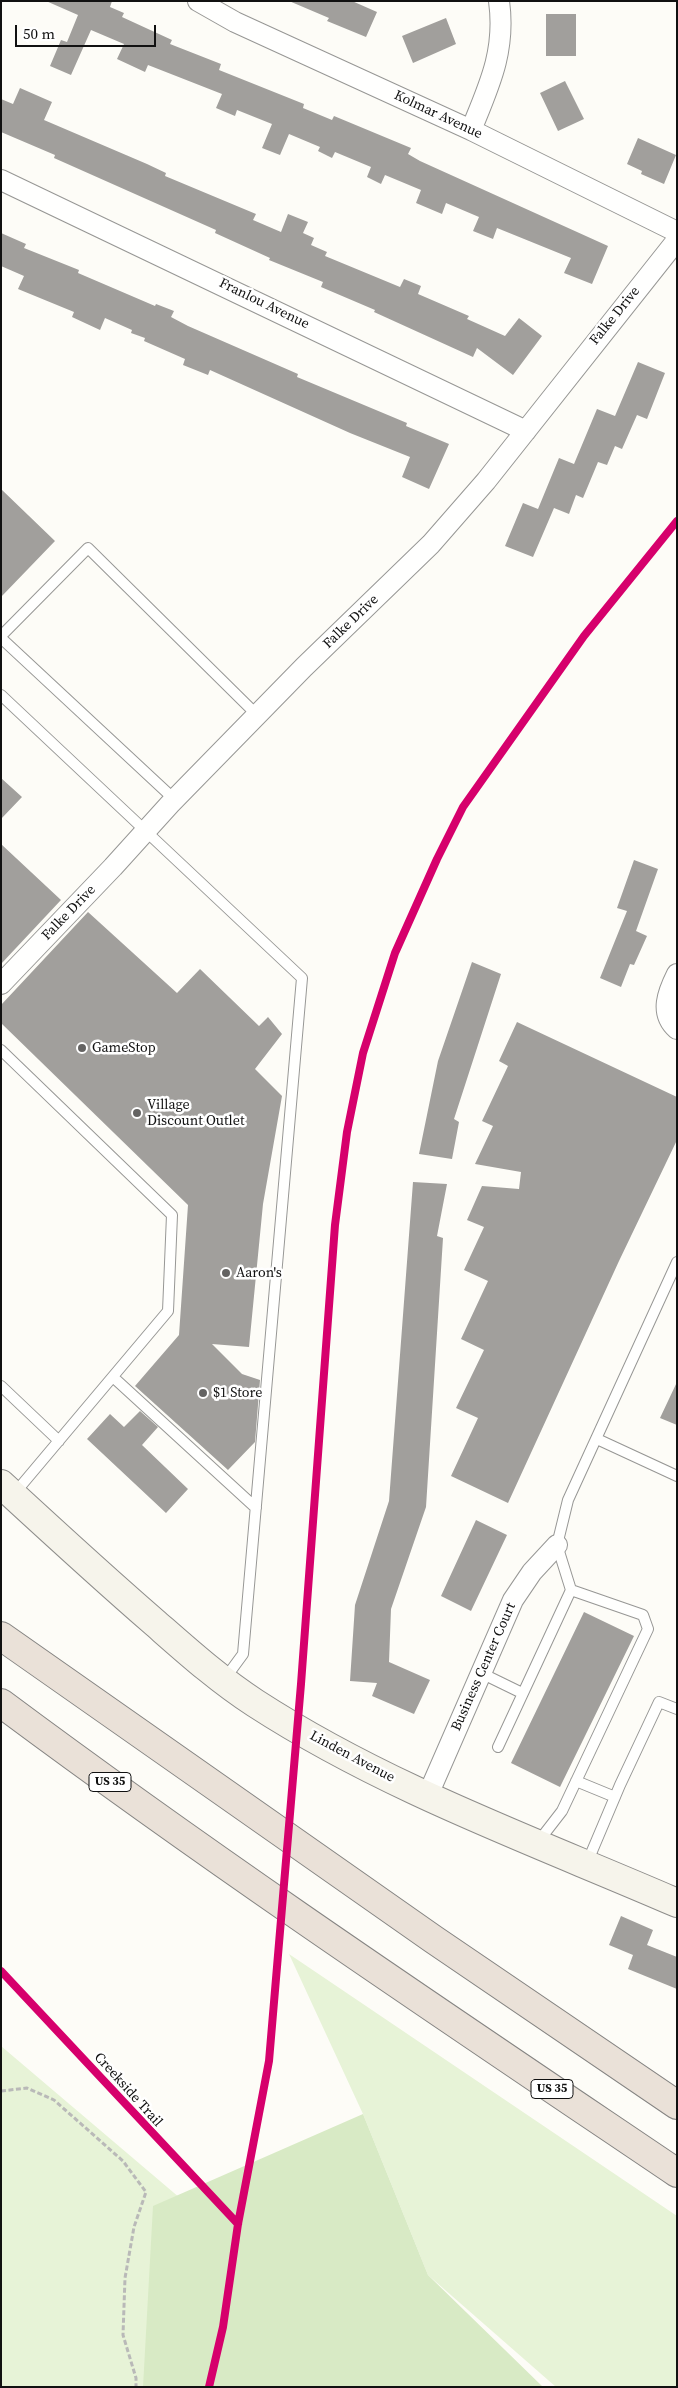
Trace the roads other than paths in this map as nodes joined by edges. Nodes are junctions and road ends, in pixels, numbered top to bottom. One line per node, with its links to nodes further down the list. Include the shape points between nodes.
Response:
1 (198, 1): 3 (street, Kolmar Avenue, via 235,22)
2 (499, 1): 3 (street, via 499,53 493,77)
3 (471, 130): 5 (street, Kolmar Avenue)
4 (1, 180): 7 (street, Franlou Avenue)
5 (677, 232)
6 (677, 240): 7 (street, Falke Drive)
7 (526, 431): 10 (street, Falke Drive, via 431,544)
8 (1, 637): 10 (lane, via 88,548); 11 (lane)
9 (1, 695): 12 (lane)
10 (257, 715): 11 (street, Falke Drive)
11 (174, 799): 12 (street, Falke Drive)
12 (145, 832): 14 (street, Falke Drive); 24 (lane, via 302,978)
13 (677, 974): 15 (street, via 666,1001)
14 (1, 984)
15 (672, 1021)
16 (1, 1050): 18 (lane, via 172,1215 168,1311)
17 (677, 1262): 20 (lane)
18 (113, 1377): 21 (lane); 24 (lane)
19 (1, 1386): 21 (lane)
20 (597, 1439): 22 (lane); 25 (lane, via 568,1500)
21 (59, 1441): 23 (lane)
22 (677, 1476)
23 (7, 1490): 29 (main road, Linden Avenue, via 121,1594)
24 (256, 1508): 29 (lane, via 243,1654)
25 (557, 1545): 26 (lane); 28 (street, Business Center Court, via 532,1572 513,1600)
26 (571, 1590): 30 (lane); 34 (lane, via 643,1615 648,1629)
27 (1, 1636): 40 (highway)
28 (481, 1673): 30 (lane); 35 (street, Business Center Court)
29 (224, 1681): 35 (main road, Linden Avenue, via 282,1720)
30 (522, 1693): 33 (lane)
31 (1, 1703): 41 (highway, US 35, via 219,1860)
32 (677, 1710): 36 (lane, via 658,1702)
33 (498, 1747)
34 (576, 1781): 36 (lane); 37 (lane, via 562,1811)
35 (427, 1797): 37 (main road, Linden Avenue)
36 (615, 1797): 38 (lane)
37 (536, 1844): 38 (main road, Linden Avenue)
38 (586, 1864): 39 (main road, Linden Avenue)
39 (677, 1903)
40 (677, 2105)
41 (677, 2173)

